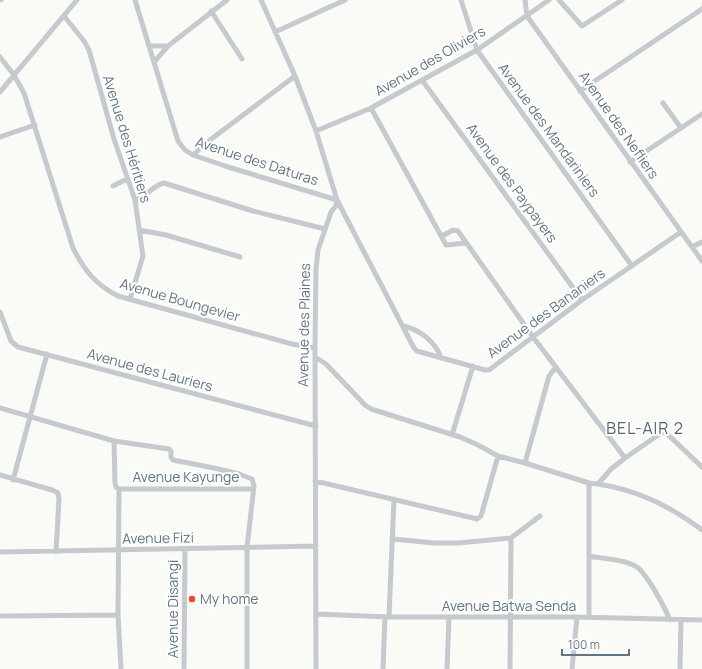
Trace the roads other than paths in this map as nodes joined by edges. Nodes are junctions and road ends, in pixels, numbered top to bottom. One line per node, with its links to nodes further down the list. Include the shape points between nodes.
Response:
1 (135, 0): 16 (street, Avenue des Daturas)
2 (227, 0): 12 (street)
3 (261, 0): 15 (street)
4 (346, 0): 15 (street)
5 (461, 0): 18 (street, Avenue des Mandariniers)
6 (525, 0): 14 (street, Avenue des Nefliers)
7 (549, 0): 14 (street, Avenue des Oliviers)
8 (559, 0): 9 (street, via 582,26)
9 (622, 0)
10 (75, 1): 13 (street)
11 (702, 9): 25 (street)
12 (211, 11): 17 (street); 20 (street)
13 (64, 16): 22 (street); 36 (street, Avenue des Héritiers, via 89,50)
14 (527, 16): 18 (street, Avenue des Oliviers); 25 (street, Avenue des Nefliers)
15 (275, 32): 23 (street)
16 (150, 46): 17 (street); 21 (street, Avenue des Daturas)
17 (168, 46): 21 (street)
18 (477, 50): 24 (street, Avenue des Oliviers); 49 (street, Avenue des Mandariniers)
19 (0, 57): 22 (street, Avenue Boungevier)
20 (242, 59)
21 (155, 61): 34 (street, Avenue des Daturas, via 178,141 184,150)
22 (14, 76): 26 (street); 30 (street, Avenue Boungevier, via 24,93)
23 (295, 76): 32 (street); 34 (street)
24 (422, 80): 28 (street, Avenue des Oliviers); 51 (street, Avenue des Paypayers)
25 (580, 91): 35 (street, Avenue des Nefliers)
26 (0, 92)
27 (663, 103): 31 (street)
28 (371, 108): 32 (street, Avenue des Oliviers); 43 (street)
29 (702, 114): 31 (street)
30 (34, 125): 33 (street); 50 (street, Avenue Boungevier, via 78,258 99,285)
31 (681, 128): 35 (street)
32 (316, 131): 39 (street)
33 (0, 137)
34 (194, 155): 39 (street, Avenue des Daturas)
35 (630, 162): 42 (street, Avenue des Nefliers)
36 (127, 179): 37 (street); 38 (street, Avenue des Héritiers)
37 (112, 186)
38 (135, 200): 40 (street, via 164,183 253,211); 41 (street, Avenue des Héritiers)
39 (337, 200): 40 (street, Avenue des Plaines); 53 (street, Avenue des Bananiers)
40 (325, 229): 55 (street, Avenue des Plaines, via 318,250)
41 (139, 230): 47 (street, via 166,235); 50 (street, Avenue des Héritiers, via 142,260)
42 (681, 232): 46 (street, Avenue des Nefliers); 49 (street, Avenue des Bananiers)
43 (442, 236): 45 (street, via 448,245); 45 (street, via 456,230)
44 (702, 242): 46 (street)
45 (466, 243): 54 (street)
46 (692, 247): 48 (street, Avenue des Nefliers)
47 (240, 257)
48 (702, 261)
49 (632, 266): 51 (street, Avenue des Bananiers)
50 (130, 300): 55 (street, Avenue Boungevier)
51 (582, 300): 54 (street, Avenue des Bananiers)
52 (0, 312): 56 (street, Avenue des Lauriers, via 9,337 15,345)
53 (403, 326): 58 (street, via 416,330 438,348); 58 (street, Avenue des Bananiers, via 417,351)
54 (533, 337): 59 (street, Avenue des Bananiers, via 489,370); 60 (street)
55 (315, 348): 57 (street, Avenue des Plaines)
56 (47, 354): 62 (street); 63 (street, Avenue des Lauriers)
57 (315, 357): 63 (street, Avenue des Plaines); 64 (street, via 326,364 371,409)
58 (441, 358): 59 (street, Avenue des Bananiers)
59 (473, 366): 64 (street)
60 (556, 367): 67 (street); 68 (street, via 549,376)
61 (0, 408): 62 (street)
62 (31, 416): 65 (street); 71 (street)
63 (316, 426): 72 (street, Avenue des Plaines)
64 (452, 435): 66 (street)
65 (114, 441): 75 (street, via 115,483); 76 (street, via 169,449 173,460 249,478 253,481)
66 (498, 456): 68 (street); 77 (street, via 481,516 477,519)
67 (624, 458): 69 (street, via 664,431); 74 (street)
68 (525, 463): 73 (street)
69 (702, 467)
70 (0, 475): 71 (street)
71 (13, 480): 87 (street, via 58,493)
72 (315, 481): 77 (street); 82 (street, Avenue des Plaines)
73 (589, 483): 74 (street); 88 (street)
74 (598, 484): 79 (street, via 649,498)
75 (119, 489): 76 (street, Avenue Kayunge); 85 (street)
76 (253, 489): 83 (street)
77 (394, 499): 81 (street)
78 (540, 516): 80 (street)
79 (702, 530)
80 (511, 538): 81 (street, via 440,543); 96 (street)
81 (393, 539): 92 (street)
82 (316, 546): 83 (street, Avenue Fizi); 89 (street, Avenue des Plaines)
83 (247, 548): 84 (street, Avenue Fizi); 102 (street)
84 (185, 549): 85 (street, Avenue Fizi); 101 (street, Avenue Disangi)
85 (118, 550): 87 (street, Avenue Fizi); 90 (street)
86 (0, 552): 87 (street, Avenue Fizi)
87 (56, 552)
88 (589, 556): 94 (street); 97 (street, via 623,562 639,568 661,600)
89 (316, 614): 92 (street, Avenue Batwa Senda); 103 (street, Avenue des Plaines)
90 (118, 615): 91 (street); 100 (street)
91 (0, 616)
92 (387, 617): 95 (street, Avenue Batwa Senda); 104 (street)
93 (577, 617): 94 (street, Avenue Batwa Senda); 96 (street, Avenue Batwa Senda); 107 (street)
94 (589, 617): 97 (street, Avenue Batwa Senda)
95 (448, 618): 96 (street, Avenue Batwa Senda); 105 (street)
96 (509, 618): 106 (street)
97 (670, 620): 98 (street, Avenue Batwa Senda)
98 (681, 620): 99 (street, Avenue Batwa Senda); 108 (street)
99 (702, 620)
100 (121, 669)
101 (184, 669)
102 (248, 669)
103 (316, 669)
104 (383, 669)
105 (447, 669)
106 (510, 669)
107 (572, 669)
108 (680, 669)

